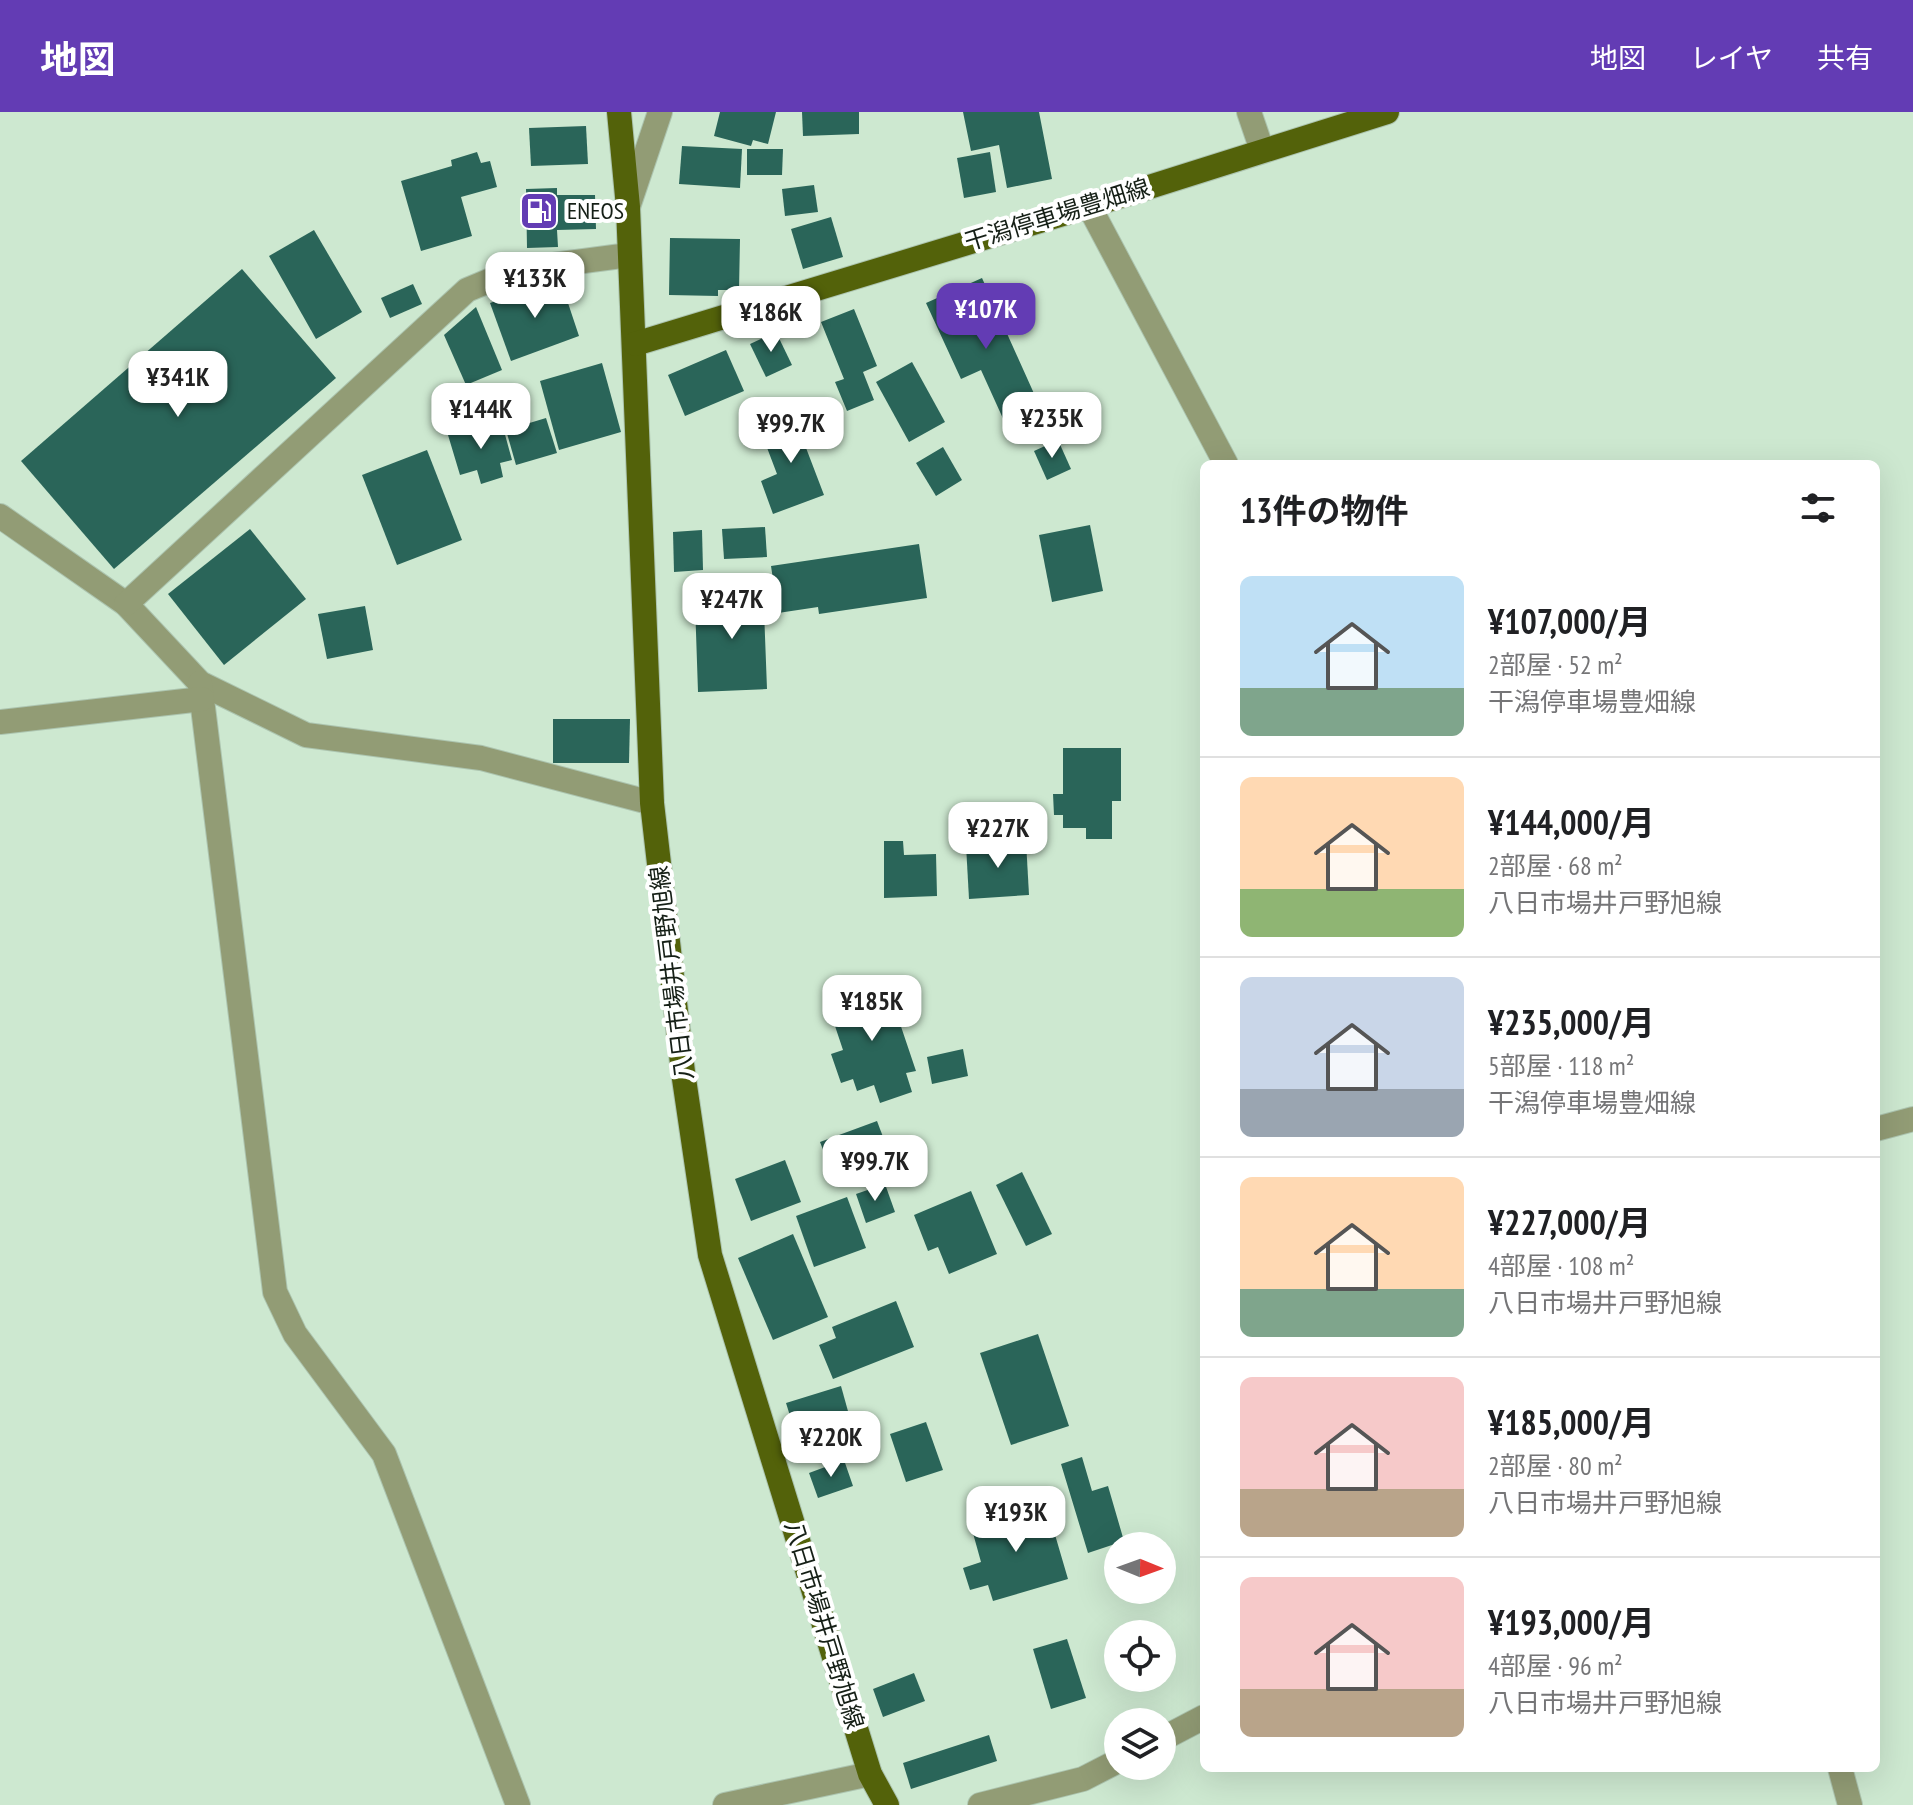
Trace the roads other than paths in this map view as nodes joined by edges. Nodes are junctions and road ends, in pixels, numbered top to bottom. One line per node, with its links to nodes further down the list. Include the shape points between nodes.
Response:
1 (619, 112): 7 (main road, 八日市場井戸野旭線)
2 (660, 112): 7 (street)
3 (1249, 112): 5 (street)
4 (1387, 112): 5 (main road, 干潟停車場豊畑線)
5 (1262, 150): 6 (main road, 干潟停車場豊畑線)
6 (1089, 206): 9 (main road, 干潟停車場豊畑線); 10 (street)
7 (628, 207): 8 (main road, 八日市場井戸野旭線)
8 (629, 255): 9 (main road, 八日市場井戸野旭線); 12 (street, via 515,270 467,290)
9 (635, 344): 15 (main road, 八日市場井戸野旭線)
10 (1224, 460)
11 (0, 516): 12 (street)
12 (126, 604): 13 (street)
13 (201, 691): 14 (street); 15 (street, via 306,735 481,758); 23 (street, via 275,1292 295,1334 384,1454)
14 (0, 722)
15 (652, 803): 22 (main road, 八日市場井戸野旭線, via 710,1255)
16 (1913, 1119): 17 (street)
17 (1880, 1128)
18 (1200, 1719): 19 (street)
19 (1176, 1732)
20 (1104, 1768): 26 (street, via 1083,1779)
21 (1841, 1772): 27 (street)
22 (870, 1774): 24 (street); 25 (main road, 八日市場井戸野旭線)
23 (518, 1805)
24 (725, 1805)
25 (887, 1805)
26 (980, 1805)
27 (1850, 1805)

